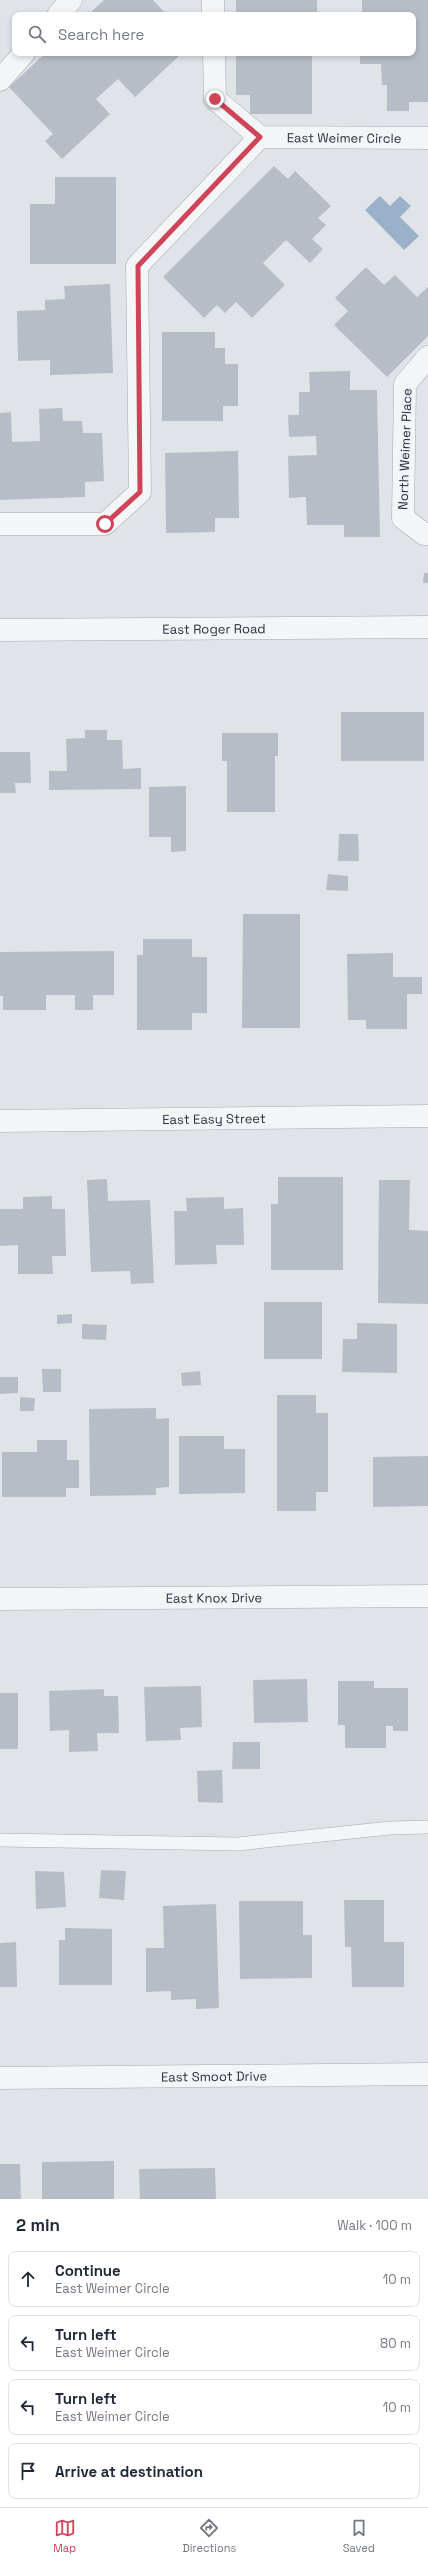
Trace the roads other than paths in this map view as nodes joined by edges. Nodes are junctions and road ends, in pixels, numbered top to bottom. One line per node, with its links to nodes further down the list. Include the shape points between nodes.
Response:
1 (71, 0): 3 (street)
2 (212, 0): 4 (street)
3 (61, 12)
4 (213, 12)
5 (21, 56): 7 (street)
6 (214, 56): 8 (street, via 215,99)
7 (0, 80)
8 (260, 137): 9 (street, East Weimer Circle); 11 (street, via 138,266 140,492 105,524)
9 (428, 138)
10 (428, 357): 12 (street, North Weimer Place, via 405,384 403,518 424,534)
11 (0, 524)
12 (428, 534)
13 (428, 627): 14 (street, East Roger Road)
14 (0, 630)
15 (428, 1116): 16 (street, East Easy Street)
16 (0, 1121)
17 (428, 1596): 18 (street, East Knox Drive)
18 (0, 1599)
19 (428, 1827): 20 (lane, via 390,1828 238,1844)
20 (0, 1840)
21 (428, 2074): 22 (street, East Smoot Drive)
22 (0, 2078)

